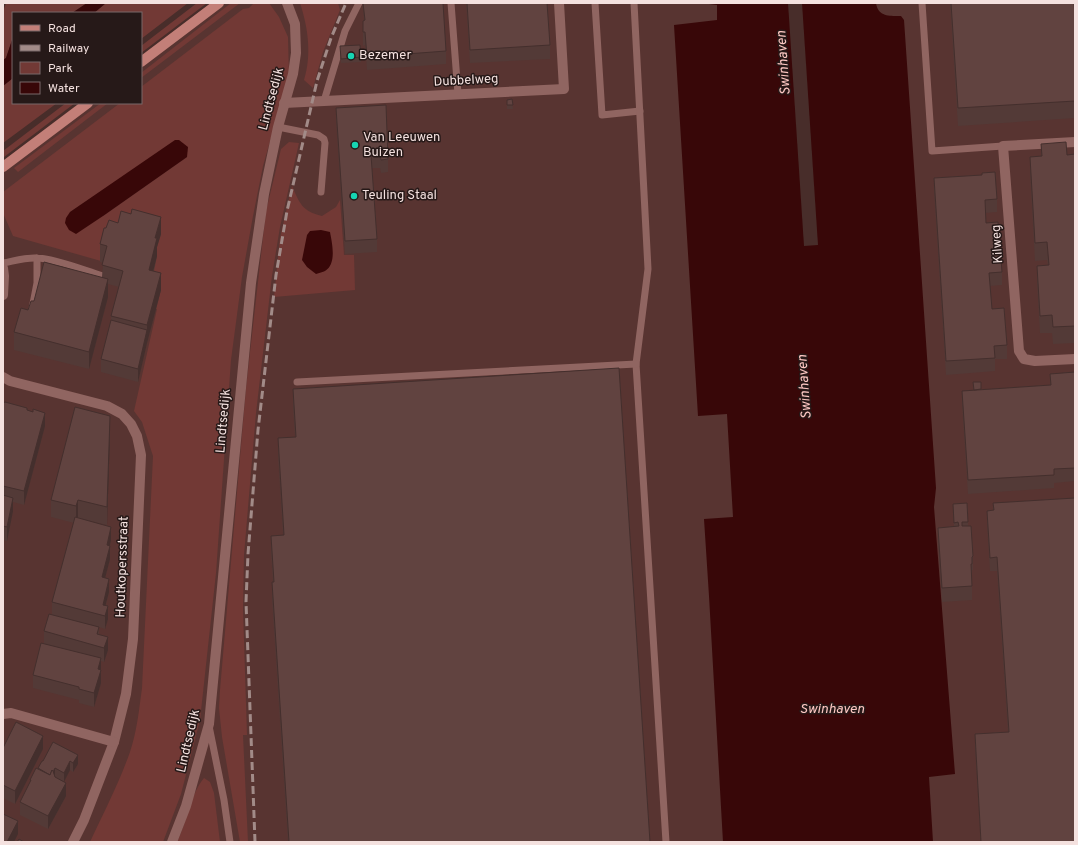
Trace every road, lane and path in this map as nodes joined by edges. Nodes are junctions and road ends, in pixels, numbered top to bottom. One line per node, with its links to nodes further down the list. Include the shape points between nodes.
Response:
1 (219, 3): 9 (main road)
2 (287, 3): 12 (street, Lindtsedijk, via 295,24 296,53 293,74)
3 (358, 3): 11 (lane, via 345,31)
4 (451, 3): 10 (lane)
5 (559, 3): 10 (street, Dubbelweg, via 564,89)
6 (596, 3): 14 (lane, via 602,115)
7 (634, 3): 14 (lane)
8 (922, 3): 17 (lane, via 932,151)
9 (142, 61)
10 (458, 94): 11 (street, Dubbelweg)
11 (324, 101): 12 (street, Dubbelweg)
12 (284, 102): 15 (street, Lindtsedijk)
13 (87, 104): 18 (main road)
14 (640, 111): 27 (lane, via 648,269)
15 (278, 127): 19 (lane, via 318,135 324,139); 31 (street, Lindtsedijk, via 264,194 251,284)
16 (1075, 142): 17 (street)
17 (1003, 146): 26 (street, Kilweg, via 1019,351 1024,359 1035,361)
18 (3, 167)
19 (322, 192)
20 (37, 258): 21 (lane); 23 (lane); 25 (lane, via 37,283)
21 (3, 263)
22 (3, 268): 24 (street)
23 (103, 276)
24 (3, 295)
25 (31, 313)
26 (1075, 359)
27 (636, 364): 29 (lane); 36 (lane)
28 (3, 377): 32 (street, Houtkopersstraat, via 107,406 122,414 137,436 140,455 133,639 126,694)
29 (297, 382)
30 (3, 714): 32 (street, via 11,713)
31 (209, 724): 34 (street, Lindtsedijk, via 186,806); 35 (lane)
32 (114, 742): 33 (street, Houtkopersstraat)
33 (73, 842)
34 (172, 842)
35 (230, 842)
36 (666, 842)

